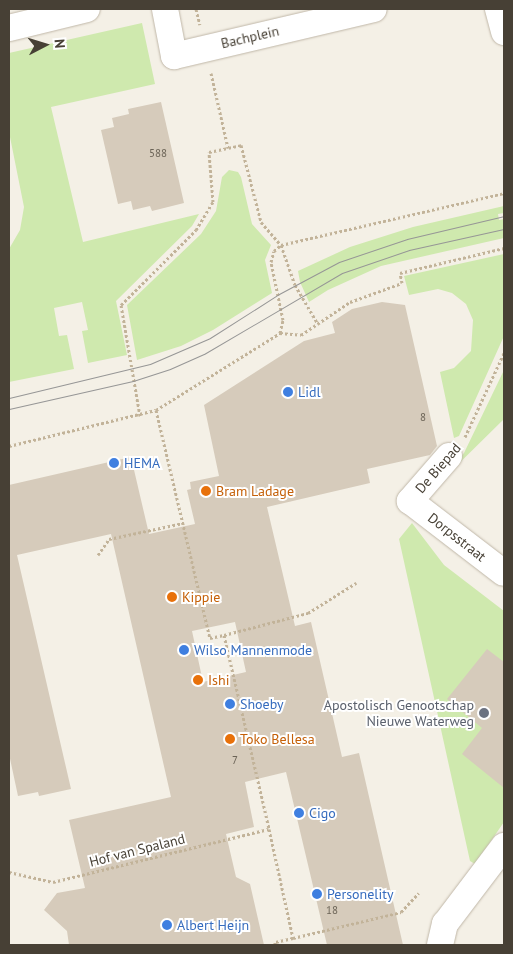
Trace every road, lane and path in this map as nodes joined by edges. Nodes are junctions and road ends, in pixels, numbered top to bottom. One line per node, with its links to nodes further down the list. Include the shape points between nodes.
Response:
1 (87, 9): 6 (street)
2 (165, 9): 9 (street, Bachplein, via 174,56)
3 (196, 9): 9 (path)
4 (374, 9): 9 (street, Bachplein)
5 (498, 9): 8 (street)
6 (33, 15): 7 (street)
7 (9, 28)
8 (504, 32)
9 (205, 48): 10 (path)
10 (228, 148): 12 (path, via 240,145 261,222); 18 (path, via 209,152 213,202 196,230 120,305)
11 (504, 193): 12 (path)
12 (281, 245): 14 (path, via 295,285); 15 (path, via 274,251 271,262 283,320)
13 (504, 248): 14 (path, via 400,273 402,283 350,302)
14 (318, 324): 15 (path, via 301,336)
15 (280, 333): 17 (path)
16 (504, 353): 20 (path, De Biepad, via 463,440)
17 (156, 410): 18 (path); 22 (path)
18 (140, 416): 19 (path)
19 (9, 446)
20 (449, 456): 21 (street, De Biepad)
21 (410, 500): 24 (street, Dorpsstraat)
22 (183, 523): 23 (path, via 109,539); 26 (path, via 210,638)
23 (98, 555)
24 (504, 573)
25 (356, 583): 26 (path, via 308,613)
26 (224, 635): 27 (path)
27 (269, 829): 29 (path, Hof van Spaland, via 53,882); 31 (path)
28 (504, 846): 33 (street, via 445,924)
29 (9, 872)
30 (419, 893): 31 (path, via 401,912)
31 (293, 938): 32 (path, via 275,942)
32 (275, 945)
33 (440, 945)

